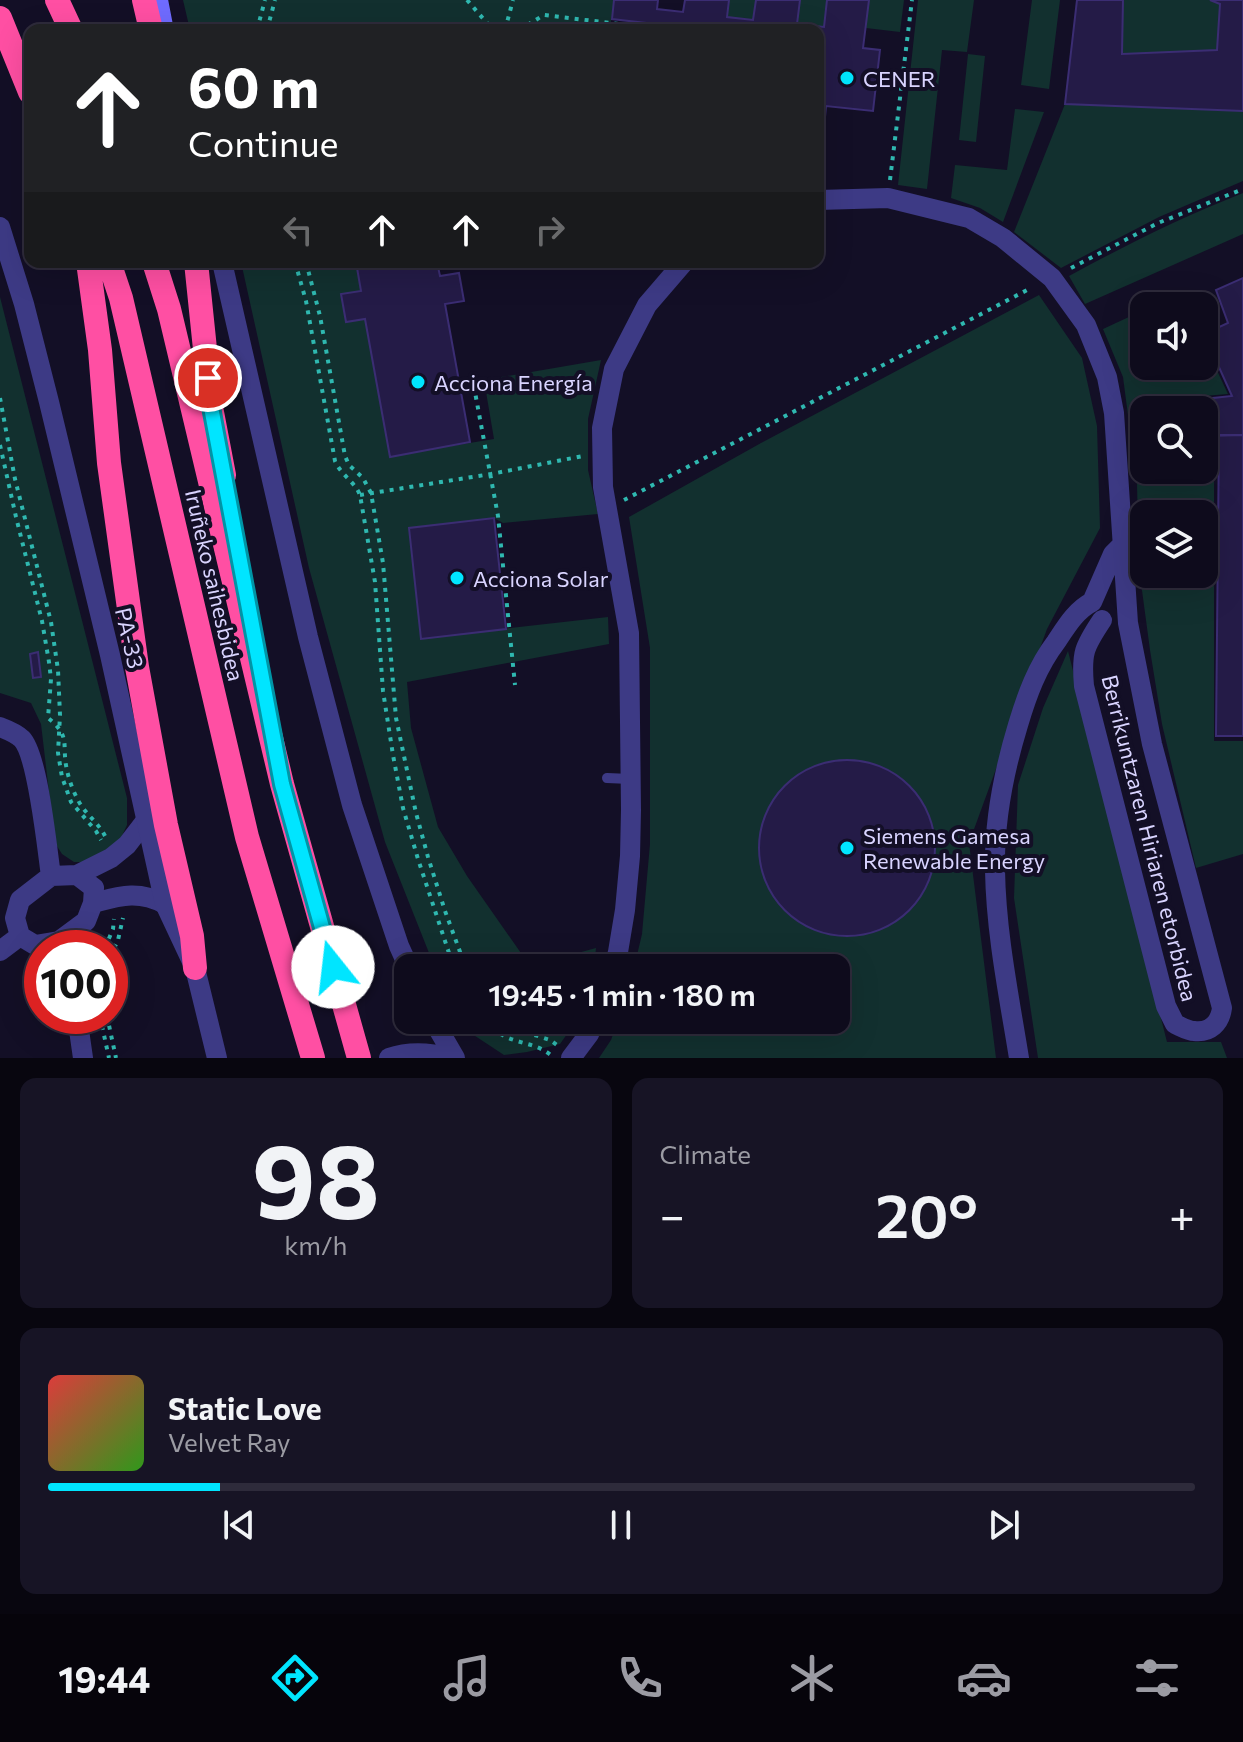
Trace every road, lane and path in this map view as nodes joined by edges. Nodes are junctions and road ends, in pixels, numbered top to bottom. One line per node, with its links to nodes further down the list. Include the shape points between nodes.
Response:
1 (6, 0): 20 (highway)
2 (57, 0): 11 (highway)
3 (144, 0): 12 (highway)
4 (156, 0): 13 (main road)
5 (265, 0): 14 (path)
6 (275, 0): 15 (path)
7 (467, 0): 16 (path)
8 (513, 0): 17 (path)
9 (912, 0): 23 (path)
10 (0, 18): 21 (highway)
11 (68, 24)
12 (156, 24)
13 (158, 24)
14 (259, 24)
15 (269, 24)
16 (488, 24)
17 (507, 24)
18 (529, 24): 19 (path, via 544,15)
19 (619, 24)
20 (24, 37)
21 (24, 77)
22 (1243, 189): 34 (path, via 1158,223)
23 (888, 198): 24 (street, Berrikuntzaren Hiriaren etorbidea); 34 (street, Berrikuntzaren Hiriaren etorbidea, via 969,218)
24 (824, 200)
25 (0, 227): 52 (street, PA-33, via 49,402)
26 (89, 268): 69 (highway, via 137,667)
27 (111, 268): 84 (highway, Iruñeko saihesbidea, via 247,837)
28 (156, 268): 51 (highway, Iruñeko saihesbidea)
29 (197, 268): 51 (highway, via 211,407)
30 (223, 268): 65 (street, via 308,637 352,805)
31 (297, 268): 42 (path, via 335,461)
32 (308, 268): 41 (path, via 345,456)
33 (679, 268): 38 (street, via 647,305 614,369)
34 (1052, 278): 40 (path, via 620,503); 43 (street, Berrikuntzaren Hiriaren etorbidea, via 1086,325 1107,377)
35 (472, 376): 39 (path)
36 (0, 398): 48 (path, via 51,622)
37 (0, 445): 48 (path, via 49,662 48,718)
38 (601, 455): 39 (path); 50 (street, via 629,633)
39 (491, 474): 41 (path); 46 (path)
40 (618, 491)
41 (371, 493): 42 (path); 67 (path, via 385,578 396,718 420,828)
42 (360, 495): 66 (path, via 403,808)
43 (1124, 543): 44 (street, Berrikuntzaren Hiriaren etorbidea, via 1113,554); 45 (street, Berrikuntzaren Hiriaren etorbidea)
44 (1097, 611): 45 (street); 45 (street, Berrikuntzaren Hiriaren etorbidea, via 1082,665 1084,686 1166,1006 1175,1024 1194,1031 1210,1029 1220,1020 1222,1008 1152,744); 88 (street, Berrikuntzaren Hiriaren etorbidea, via 1083,606 1046,655 1029,690 1005,769 995,869)
45 (1128, 623)
46 (515, 685)
47 (0, 727): 55 (street, via 24,740 33,759)
48 (59, 727): 53 (path, via 77,800 101,827); 53 (path, via 58,753 71,802)
49 (607, 778): 50 (lane)
50 (630, 779): 68 (street, via 630,856)
51 (282, 784): 85 (highway, Iruñeko saihesbidea)
52 (147, 819): 53 (street, via 127,845); 57 (street, PA-33)
53 (107, 849): 54 (street)
54 (77, 875): 55 (street); 56 (street, via 94,888)
55 (51, 876): 62 (street, via 20,900 15,918)
56 (93, 903): 58 (street); 59 (street)
57 (165, 904): 58 (street, via 131,895); 69 (street, PA-33)
58 (118, 905): 60 (path); 61 (path, via 124,907)
59 (76, 930)
60 (113, 930)
61 (120, 930)
62 (20, 936): 63 (street); 64 (street)
63 (24, 938)
64 (0, 951)
65 (403, 954)
66 (449, 954)
67 (461, 954)
68 (618, 954)
69 (195, 968): 83 (street, PA-33)
70 (80, 1034): 80 (street)
71 (104, 1034): 81 (path)
72 (111, 1034): 82 (path)
73 (441, 1034): 87 (street)
74 (500, 1034): 78 (path)
75 (532, 1034): 77 (path)
76 (589, 1034): 77 (street)
77 (565, 1052)
78 (550, 1054)
79 (393, 1057): 86 (street, via 433,1053)
80 (83, 1058)
81 (109, 1058)
82 (116, 1058)
83 (217, 1058)
84 (313, 1058)
85 (359, 1058)
86 (449, 1058)
87 (455, 1058)
88 (1019, 1058)

